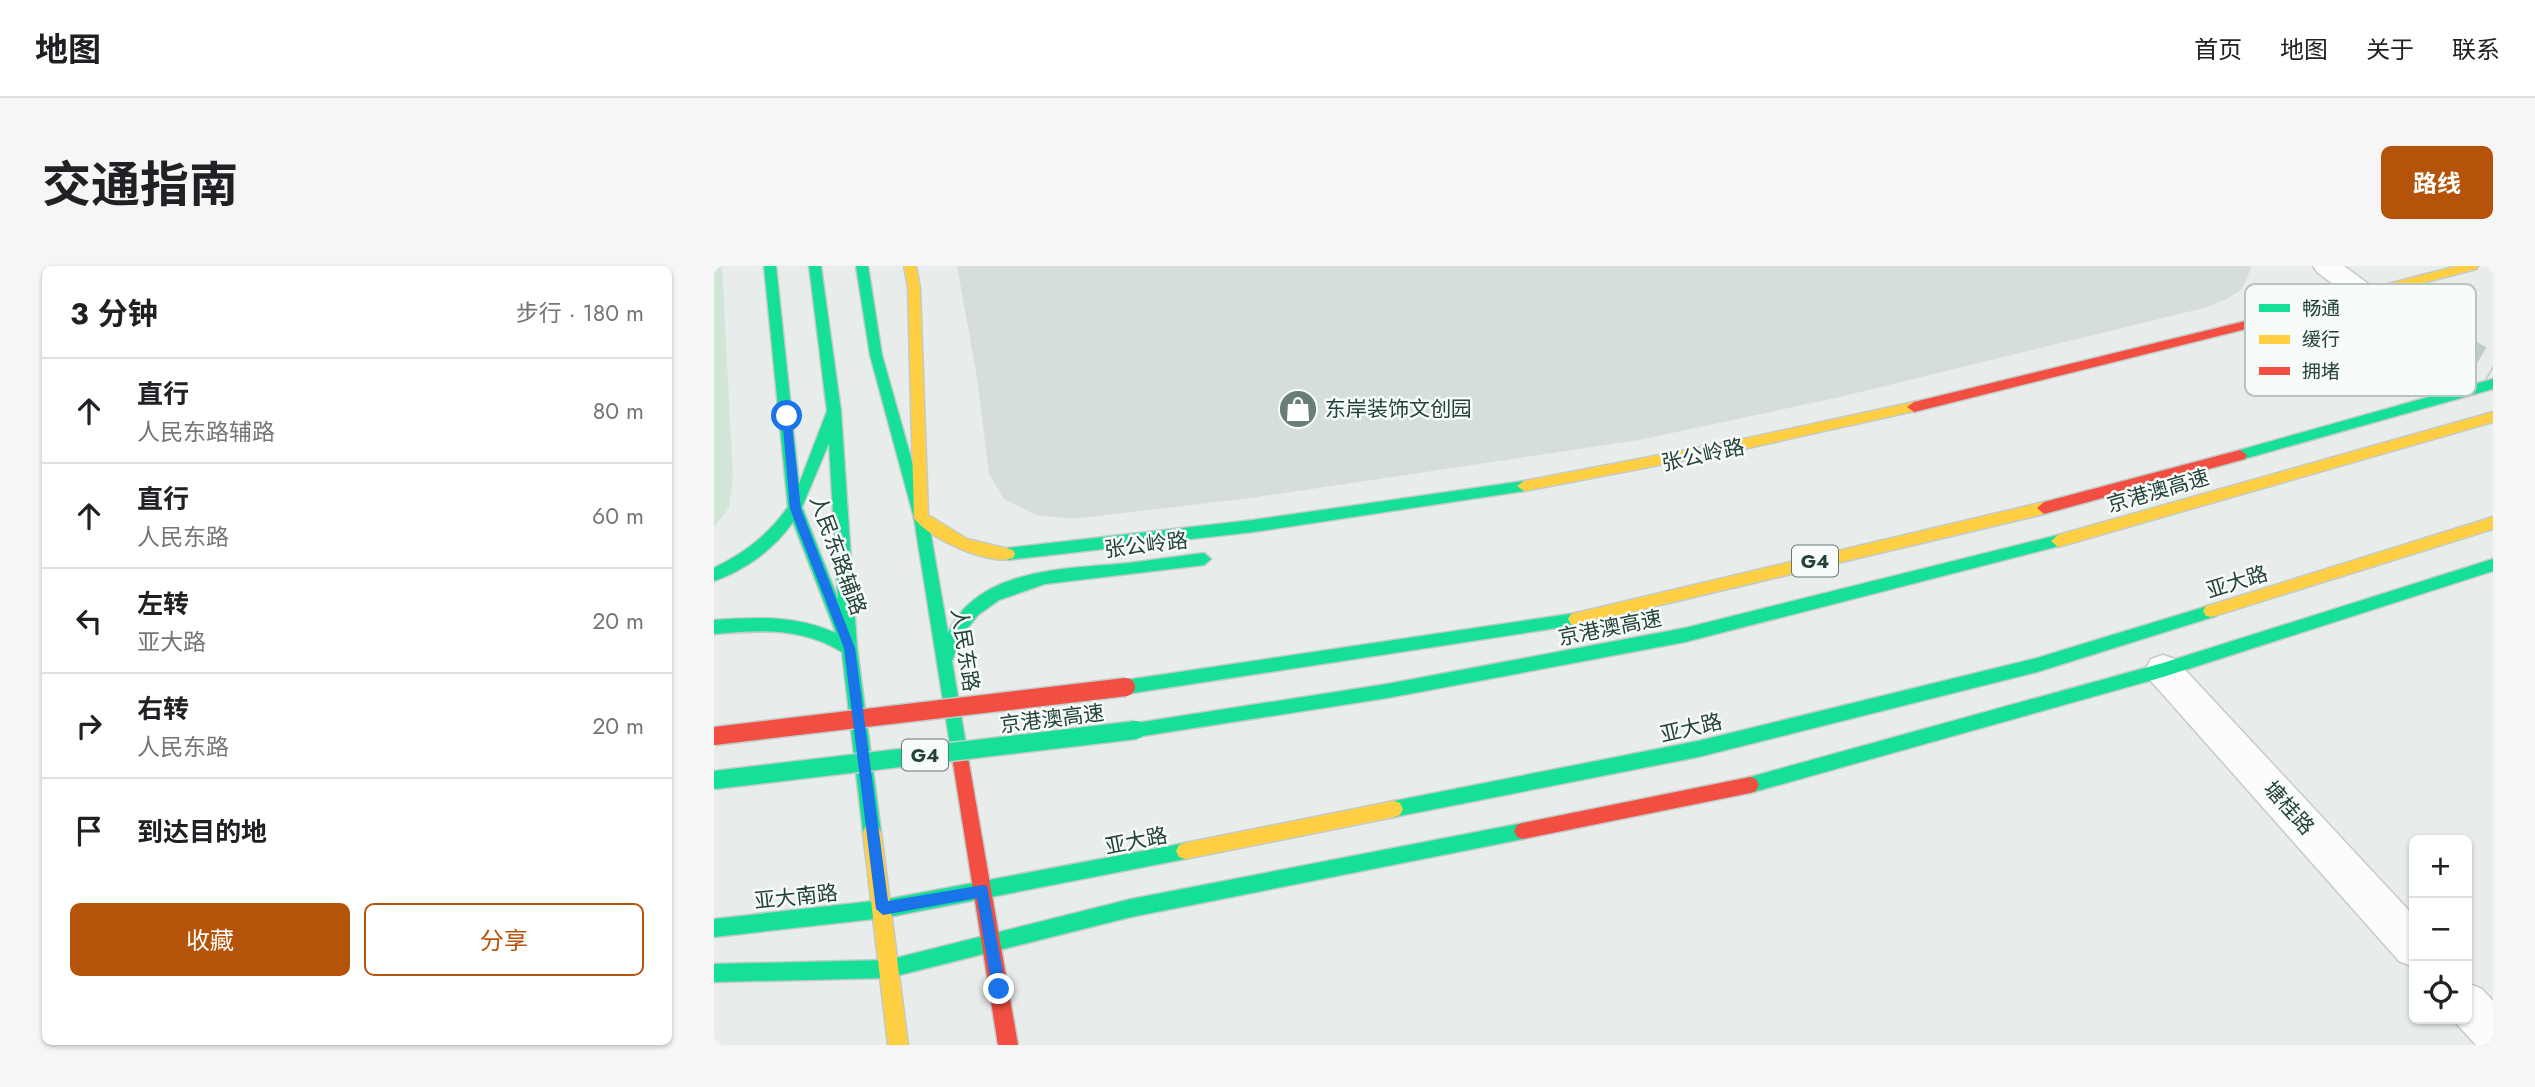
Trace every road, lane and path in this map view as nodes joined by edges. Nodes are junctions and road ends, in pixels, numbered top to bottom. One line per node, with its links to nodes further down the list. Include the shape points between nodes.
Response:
1 (770, 266): 15 (main road, 人民东路辅路)
2 (815, 266): 13 (main road)
3 (862, 266): 16 (main road, 人民东路, via 876,355)
4 (910, 266): 16 (main road)
5 (2326, 266): 7 (street)
6 (2472, 266): 8 (main road, 张公岭路)
7 (2359, 284)
8 (2432, 284)
9 (2245, 332): 16 (main road, 张公岭路, via 1647,464 1304,520 993,554 971,548)
10 (2493, 384): 11 (main road, 京港澳高速 / G4, bridge)
11 (2476, 389)
12 (2450, 396): 25 (main road, 京港澳高速 / G4, bridge, via 2096,496 1568,621 1126,687)
13 (834, 411): 15 (main road); 22 (main road)
14 (2493, 417): 26 (main road, 京港澳高速 / G4, bridge, via 2010,555 1685,635 1387,691 1136,730)
15 (795, 509): 20 (main road, via 762,550); 22 (main road, 人民东路辅路)
16 (921, 518): 23 (main road, 人民东路)
17 (2493, 523): 27 (main road, 亚大路, via 2037,665 1698,749)
18 (1220, 557): 23 (main road, 张公岭路, via 1023,583 992,595 972,610 953,634)
19 (2493, 565): 24 (main road)
20 (714, 575)
21 (714, 627): 22 (main road, via 807,625 831,634)
22 (849, 648): 28 (main road)
23 (945, 660): 27 (main road, 人民东路)
24 (2163, 670): 30 (street, 塘桂路); 31 (main road, via 1724,792 1131,908)
25 (714, 736)
26 (714, 780)
27 (983, 891): 28 (main road, 亚大路); 31 (main road, 人民东路)
28 (883, 909): 29 (main road, 亚大南路); 32 (main road)
29 (714, 928)
30 (2409, 941)
31 (992, 944): 32 (main road); 37 (main road, 人民东路)
32 (888, 969): 33 (main road); 36 (main road)
33 (714, 973)
34 (2472, 1009): 35 (street)
35 (2493, 1032)
36 (898, 1045)
37 (1008, 1045)

